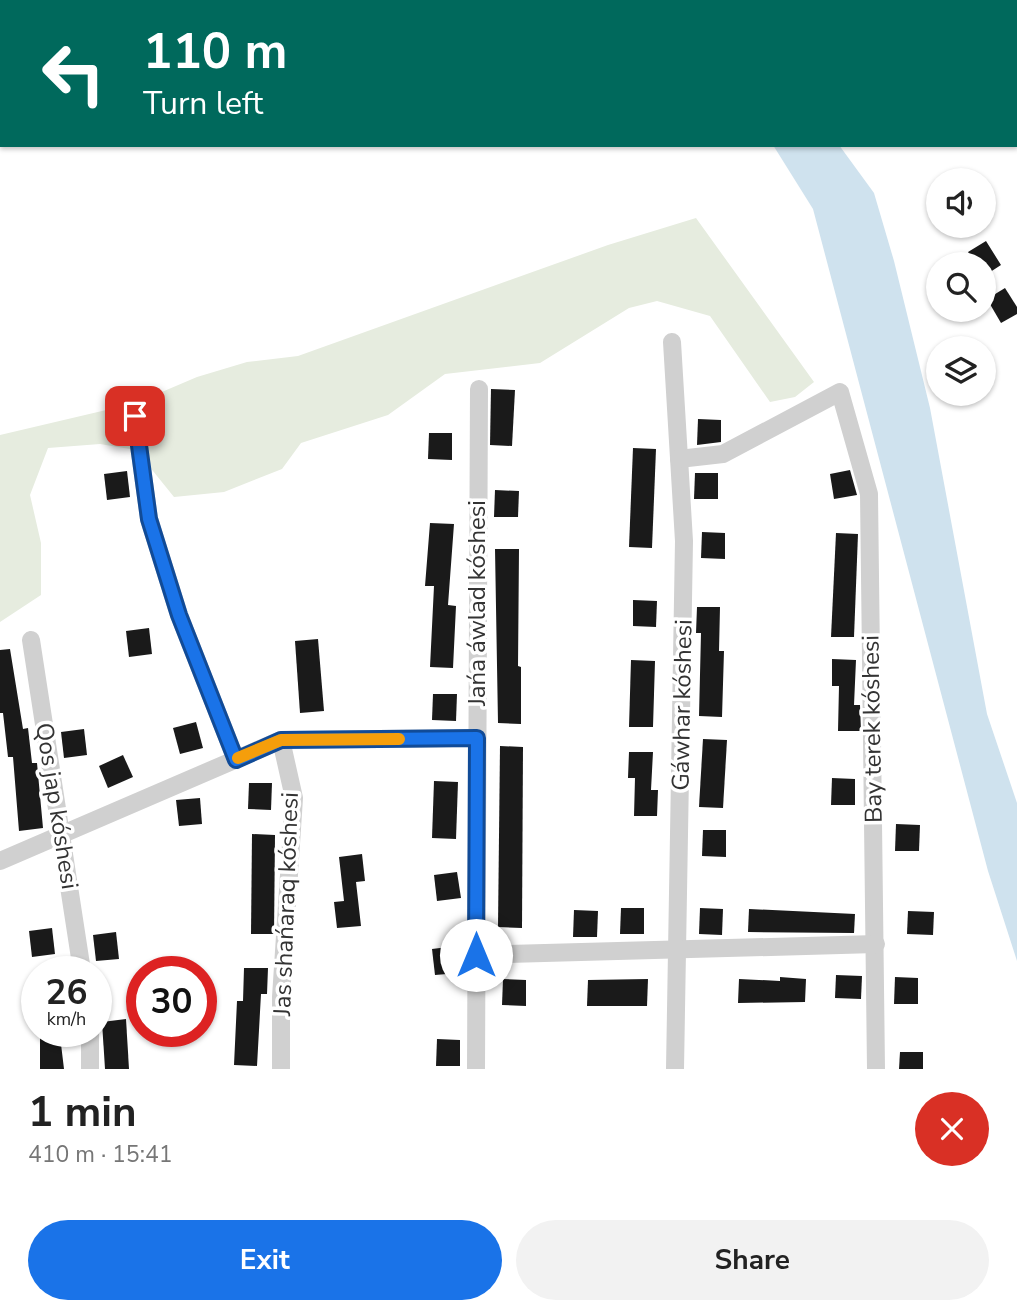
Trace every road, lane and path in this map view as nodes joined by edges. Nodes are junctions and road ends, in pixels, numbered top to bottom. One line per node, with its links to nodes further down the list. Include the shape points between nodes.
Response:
1 (673, 342): 4 (street, Gáwhar kóshesi)
2 (478, 389): 6 (street, Jańa áwlad kóshesi)
3 (135, 416): 8 (street, via 149,519 179,615)
4 (679, 459): 11 (street, Bay terek kóshesi, via 723,454 840,392 869,494); 12 (street, Gáwhar kóshesi, via 684,541)
5 (30, 640): 9 (street, Qos jap kóshesi)
6 (477, 738): 7 (street); 13 (street, Jańa áwlad kóshesi)
7 (281, 740): 8 (street); 17 (street, Jas shańaraq kóshesi, via 294,798)
8 (236, 760): 9 (street)
9 (62, 834): 10 (street); 14 (street, Qos jap kóshesi)
10 (0, 860)
11 (876, 944): 12 (street); 20 (street, Bay terek kóshesi)
12 (679, 947): 13 (street); 19 (street, Gáwhar kóshesi)
13 (476, 955): 18 (street, Jańa áwlad kóshesi)
14 (80, 956)
15 (90, 1047): 16 (street)
16 (90, 1069)
17 (281, 1069)
18 (476, 1069)
19 (675, 1069)
20 (876, 1069)

